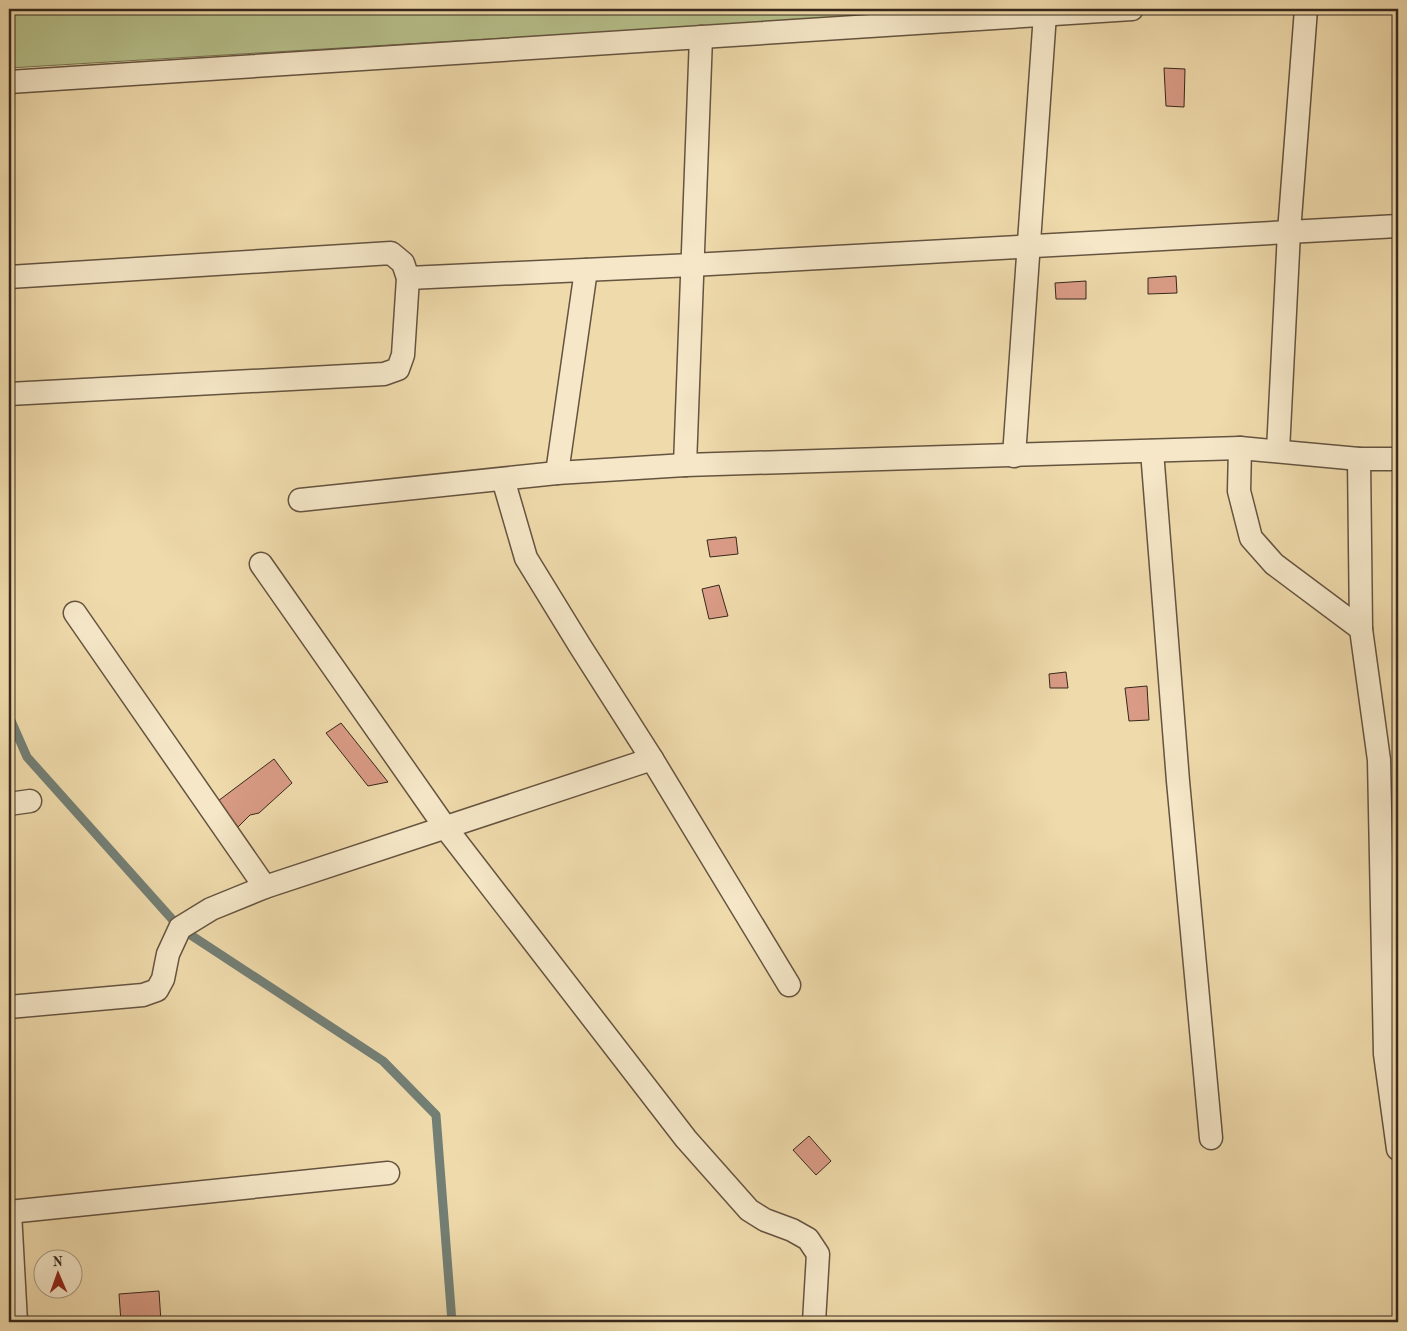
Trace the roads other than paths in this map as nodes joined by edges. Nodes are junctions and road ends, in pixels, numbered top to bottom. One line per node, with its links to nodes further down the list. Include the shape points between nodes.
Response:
1 (1132, 9): 3 (street)
2 (1306, 9): 7 (street)
3 (1045, 14): 4 (street); 8 (street)
4 (701, 37): 5 (street); 9 (street)
5 (9, 82)
6 (1398, 226): 7 (street)
7 (1289, 232): 8 (street); 16 (street)
8 (1028, 247): 9 (street); 17 (street)
9 (692, 265): 10 (street); 20 (street)
10 (586, 270): 12 (street); 21 (street)
11 (9, 277): 12 (street, via 391,253 403,263)
12 (408, 278): 13 (street, via 403,355 398,369 384,374)
13 (9, 394)
14 (1240, 448): 15 (street); 16 (street); 26 (street, via 1239,491 1251,538 1274,564)
15 (1152, 451): 17 (street); 33 (street)
16 (1278, 451): 18 (street)
17 (1014, 456): 20 (street)
18 (1359, 459): 19 (street); 26 (street)
19 (1398, 459)
20 (685, 465): 21 (street)
21 (557, 473): 22 (street)
22 (503, 479): 23 (street); 27 (street, via 526,558)
23 (300, 500)
24 (260, 564): 28 (street)
25 (75, 613): 29 (street)
26 (1361, 629): 30 (street, via 1379,760)
27 (652, 759): 28 (street); 31 (street)
28 (444, 827): 29 (street); 38 (street, via 686,1139 749,1210 808,1240 818,1254)
29 (265, 887): 32 (street, via 211,909 180,928 168,954 163,979 156,990 143,995)
30 (1393, 917): 34 (street, via 1384,1054)
31 (788, 985)
32 (9, 1007)
33 (1211, 1138)
34 (1398, 1149)
35 (388, 1173): 36 (street)
36 (9, 1212): 37 (street)
37 (16, 1322)
38 (814, 1322)

